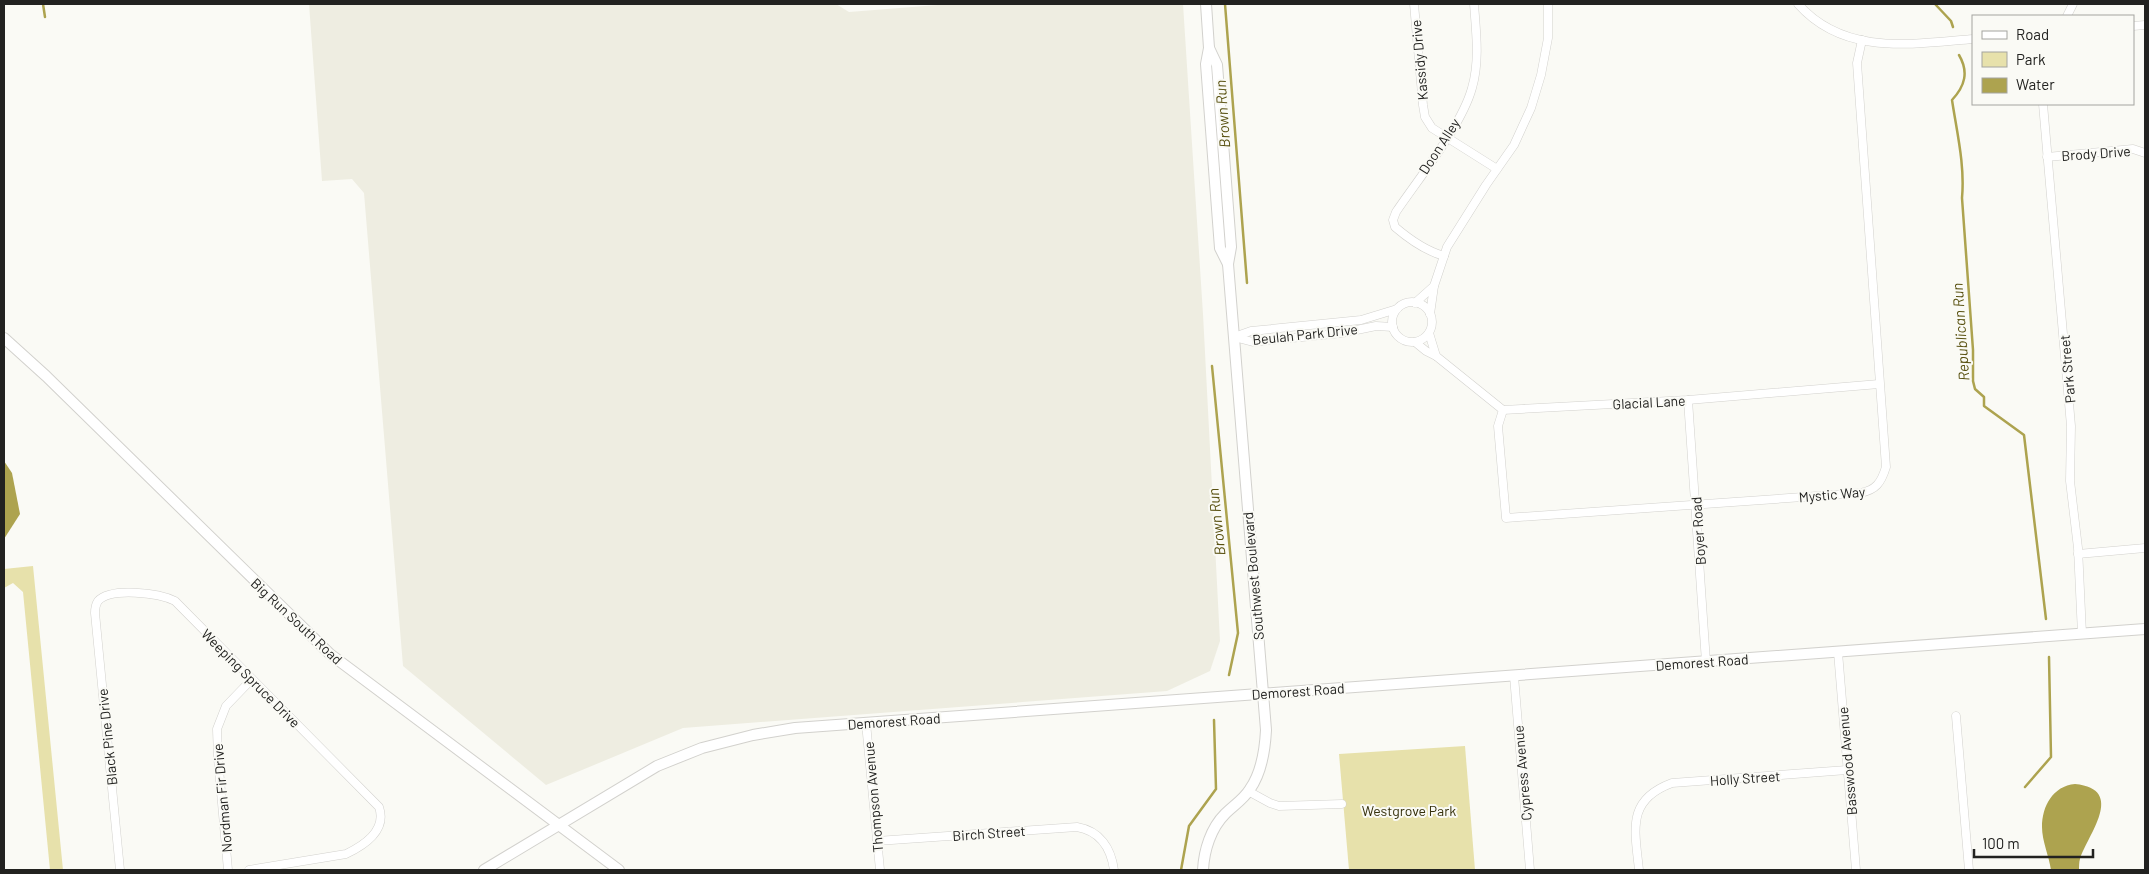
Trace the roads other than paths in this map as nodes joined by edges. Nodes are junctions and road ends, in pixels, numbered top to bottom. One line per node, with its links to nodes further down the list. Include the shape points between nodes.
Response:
1 (1206, 4): 21 (street, Southwest Boulevard, via 1209,48 1206,64 1220,248 1228,264)
2 (1414, 4): 9 (street, Kassidy Drive, via 1425,117 1432,128)
3 (1474, 4): 9 (street, Doon Alley, via 1476,62 1472,88)
4 (1548, 4): 12 (street, via 1548,38 1531,108 1514,145)
5 (1798, 4): 7 (street, via 1836,33)
6 (1972, 39): 7 (street, via 1896,44)
7 (1862, 40): 24 (street, Mystic Way, via 1857,64)
8 (2043, 105): 11 (street, Park Street)
9 (1447, 137): 12 (street, Kassidy Drive); 13 (street, Doon Alley, via 1396,212 1394,220 1395,227 1401,232 1433,253)
10 (2145, 153): 11 (street, Brody Drive, via 2133,149)
11 (2046, 157): 29 (street, Park Street, via 2072,426 2070,481)
12 (1497, 169): 13 (street)
13 (1444, 256): 14 (street)
14 (1434, 286): 15 (street); 17 (street)
15 (1415, 303): 16 (street); 17 (street)
16 (1397, 309): 18 (street); 21 (street, Beulah Park Drive, via 1361,320 1251,331)
17 (1430, 314): 19 (street)
18 (1393, 327): 21 (street, Beulah Park Drive, via 1376,326 1342,333 1253,342); 22 (street, via 1400,338)
19 (1429, 333): 22 (street); 23 (street)
20 (4, 338): 43 (street, Big Run South Road, via 324,649)
21 (1234, 338): 37 (street, Southwest Boulevard)
22 (1415, 342): 23 (street)
23 (1436, 356): 26 (street)
24 (1879, 384): 25 (street, Glacial Lane); 27 (street, Mystic Way, via 1886,467 1881,482 1871,491)
25 (1688, 400): 26 (street, Glacial Lane); 27 (street, Boyer Road)
26 (1503, 410): 27 (street, Mystic Way, via 1498,426 1506,518)
27 (1696, 504): 34 (street, Boyer Road)
28 (2145, 548): 29 (street)
29 (2078, 554): 32 (street, Park Street)
30 (97, 603): 36 (street, Weeping Spruce Drive, via 113,595 129,593 165,596 174,601); 45 (street, Black Pine Drive, via 94,613)
31 (2145, 629): 32 (street, Demorest Road)
32 (2082, 634): 33 (street, Demorest Road)
33 (1838, 652): 34 (street, Demorest Road); 40 (street, Basswood Avenue)
34 (1706, 662): 35 (street, Demorest Road)
35 (1514, 676): 37 (street, Demorest Road); 53 (street, Cypress Avenue)
36 (252, 679): 46 (street, Nordman Fir Drive, via 226,706 217,728); 47 (street, Weeping Spruce Drive, via 379,806 382,815 375,834 346,854)
37 (1263, 694): 39 (street, Demorest Road); 41 (street, Southwest Boulevard, via 1264,753)
38 (1956, 716): 56 (street)
39 (866, 723): 43 (street, Demorest Road, via 795,728 702,748 656,766); 44 (street, Thompson Avenue)
40 (1848, 770): 54 (street, Holly Street, via 1672,783 1657,789 1647,796 1638,812 1635,831); 55 (street, Basswood Avenue)
41 (1248, 792): 42 (street, via 1279,806); 52 (street, Southwest Boulevard, via 1223,815 1215,828 1205,850)
42 (1342, 804)
43 (560, 825): 48 (street, Demorest Road); 49 (street, Big Run South Road)
44 (877, 841): 50 (street, Thompson Avenue); 51 (street, Birch Street, via 1067,827 1087,830 1100,837 1109,851)
45 (120, 870)
46 (228, 870)
47 (249, 870)
48 (484, 870)
49 (619, 870)
50 (880, 870)
51 (1114, 870)
52 (1203, 870)
53 (1530, 870)
54 (1639, 870)
55 (1856, 870)
56 (1968, 870)

